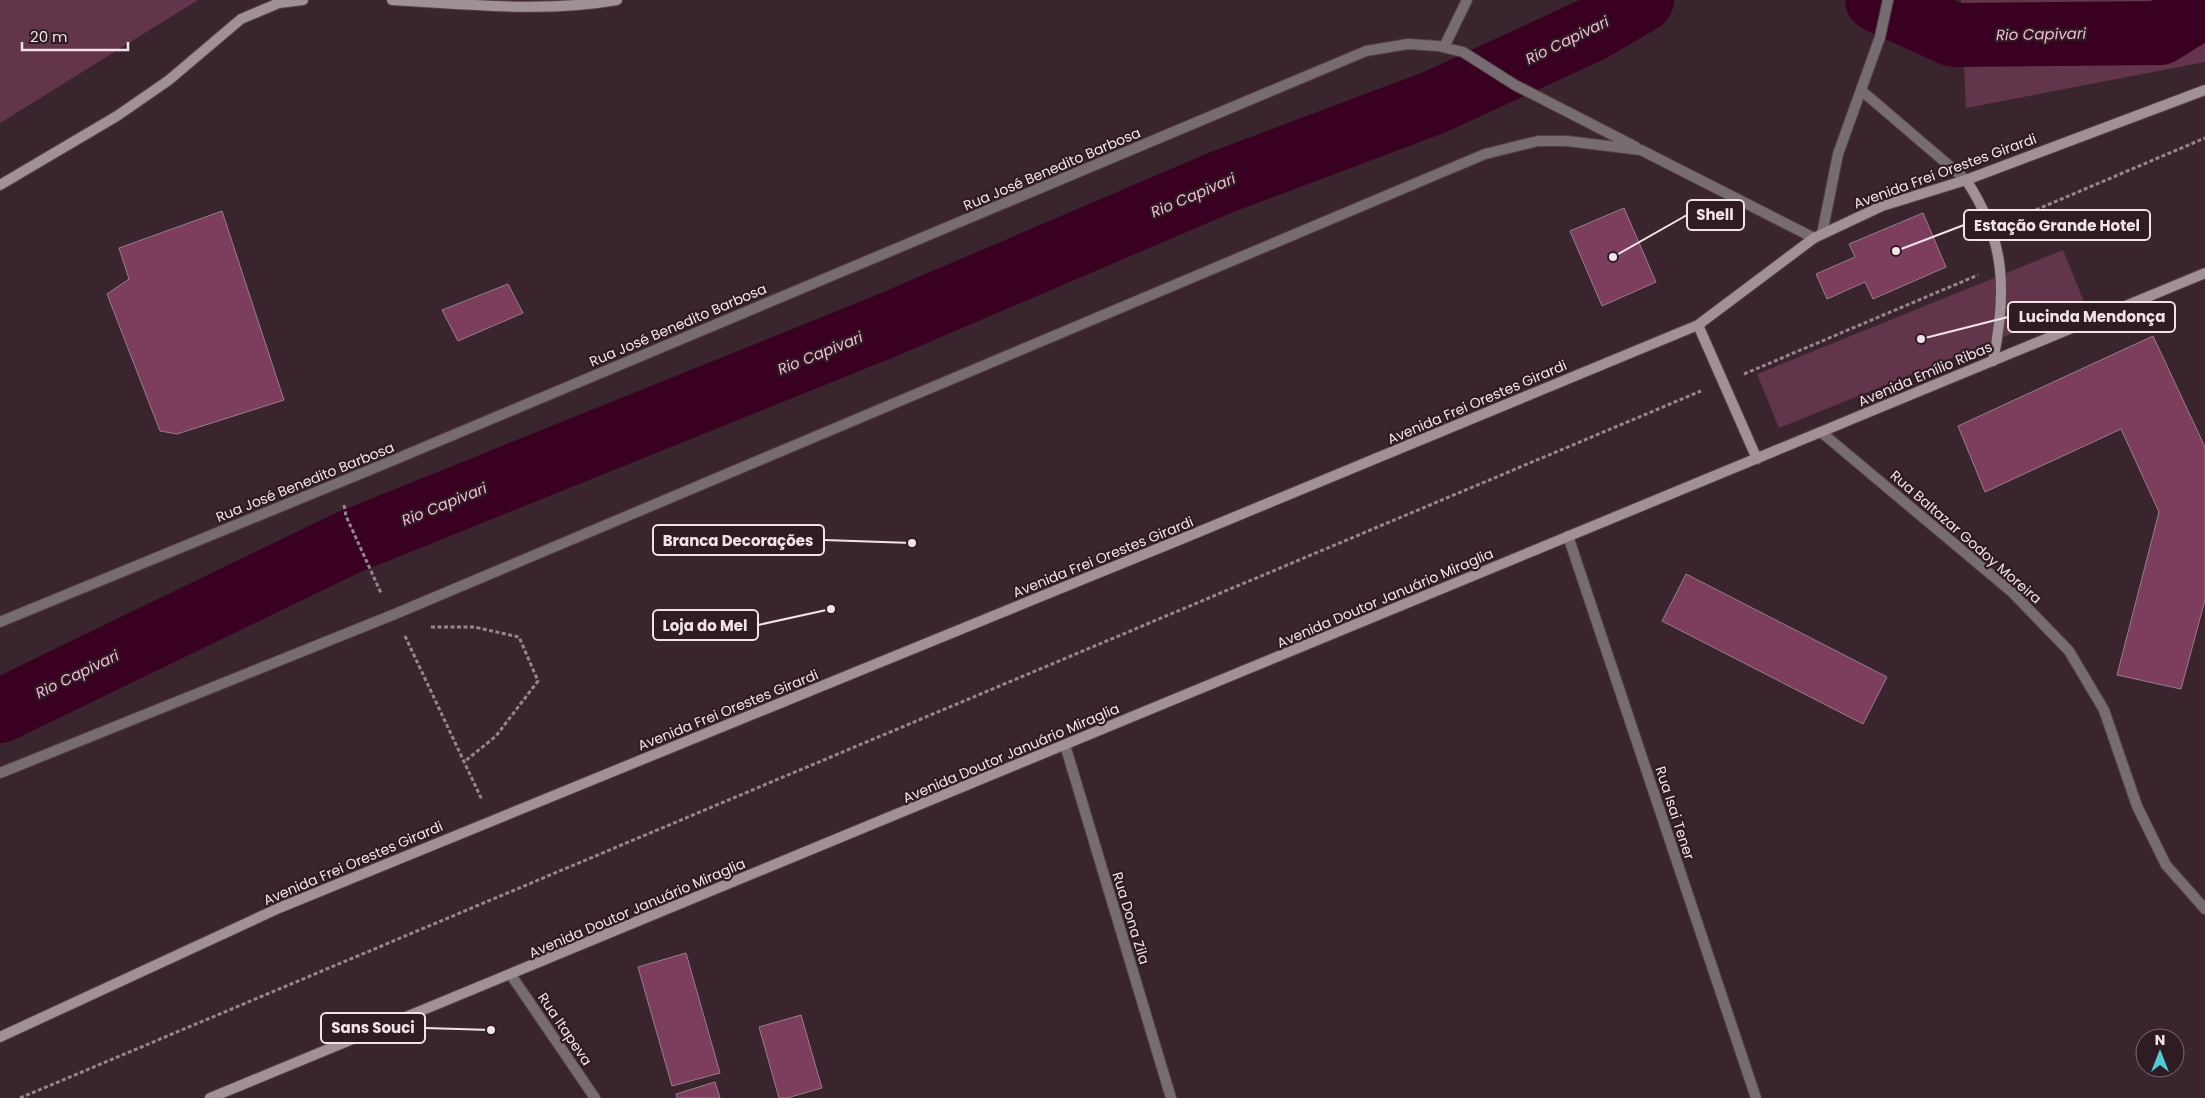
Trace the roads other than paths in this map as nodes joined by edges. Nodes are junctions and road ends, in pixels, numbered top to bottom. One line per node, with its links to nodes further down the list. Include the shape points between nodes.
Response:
1 (303, 0): 11 (street, via 279,3 241,20 169,80 117,116)
2 (392, 0): 3 (street, via 510,7)
3 (617, 0)
4 (1467, 0): 6 (street)
5 (1888, 0): 8 (street)
6 (1444, 47): 9 (street, Rua José Benedito Barbosa, via 1463,52 1515,84); 19 (street, Rua José Benedito Barbosa, via 1408,44 1366,51)
7 (2205, 90): 10 (street, Avenida Frei Orestes Girardi)
8 (1862, 91): 10 (street); 12 (street, via 1838,154)
9 (1641, 150): 12 (street, Rua José Benedito Barbosa); 21 (street, via 1567,141 1538,141 1485,154 395,614)
10 (1966, 180): 12 (street, Avenida Frei Orestes Girardi, via 1882,206); 15 (street, via 1982,204 1999,259 2002,294)
11 (0, 185)
12 (1818, 236): 14 (street, Avenida Frei Orestes Girardi)
13 (2205, 272): 15 (street, Avenida Emílio Ribas)
14 (1698, 325): 17 (street); 24 (street, Avenida Frei Orestes Girardi, via 1196,534 279,908)
15 (1993, 361): 16 (street, Avenida Emílio Ribas)
16 (1821, 432): 17 (street, Avenida Doutor Januário Miraglia); 22 (street, Rua Baltazar Godoy Moreira, via 2013,593 2069,650 2104,710 2137,806 2166,865)
17 (1757, 459): 18 (street, Avenida Doutor Januário Miraglia)
18 (1568, 536): 20 (street, Avenida Doutor Januário Miraglia); 28 (street, Rua Isai Tener)
19 (0, 622)
20 (1065, 745): 23 (street, Avenida Doutor Januário Miraglia); 27 (street, Rua Dona Zila)
21 (0, 773)
22 (2205, 909)
23 (511, 975): 25 (street, Avenida Doutor Januário Miraglia); 26 (street, Rua Itapeva)
24 (0, 1037)
25 (210, 1098)
26 (595, 1098)
27 (1171, 1098)
28 (1756, 1098)

